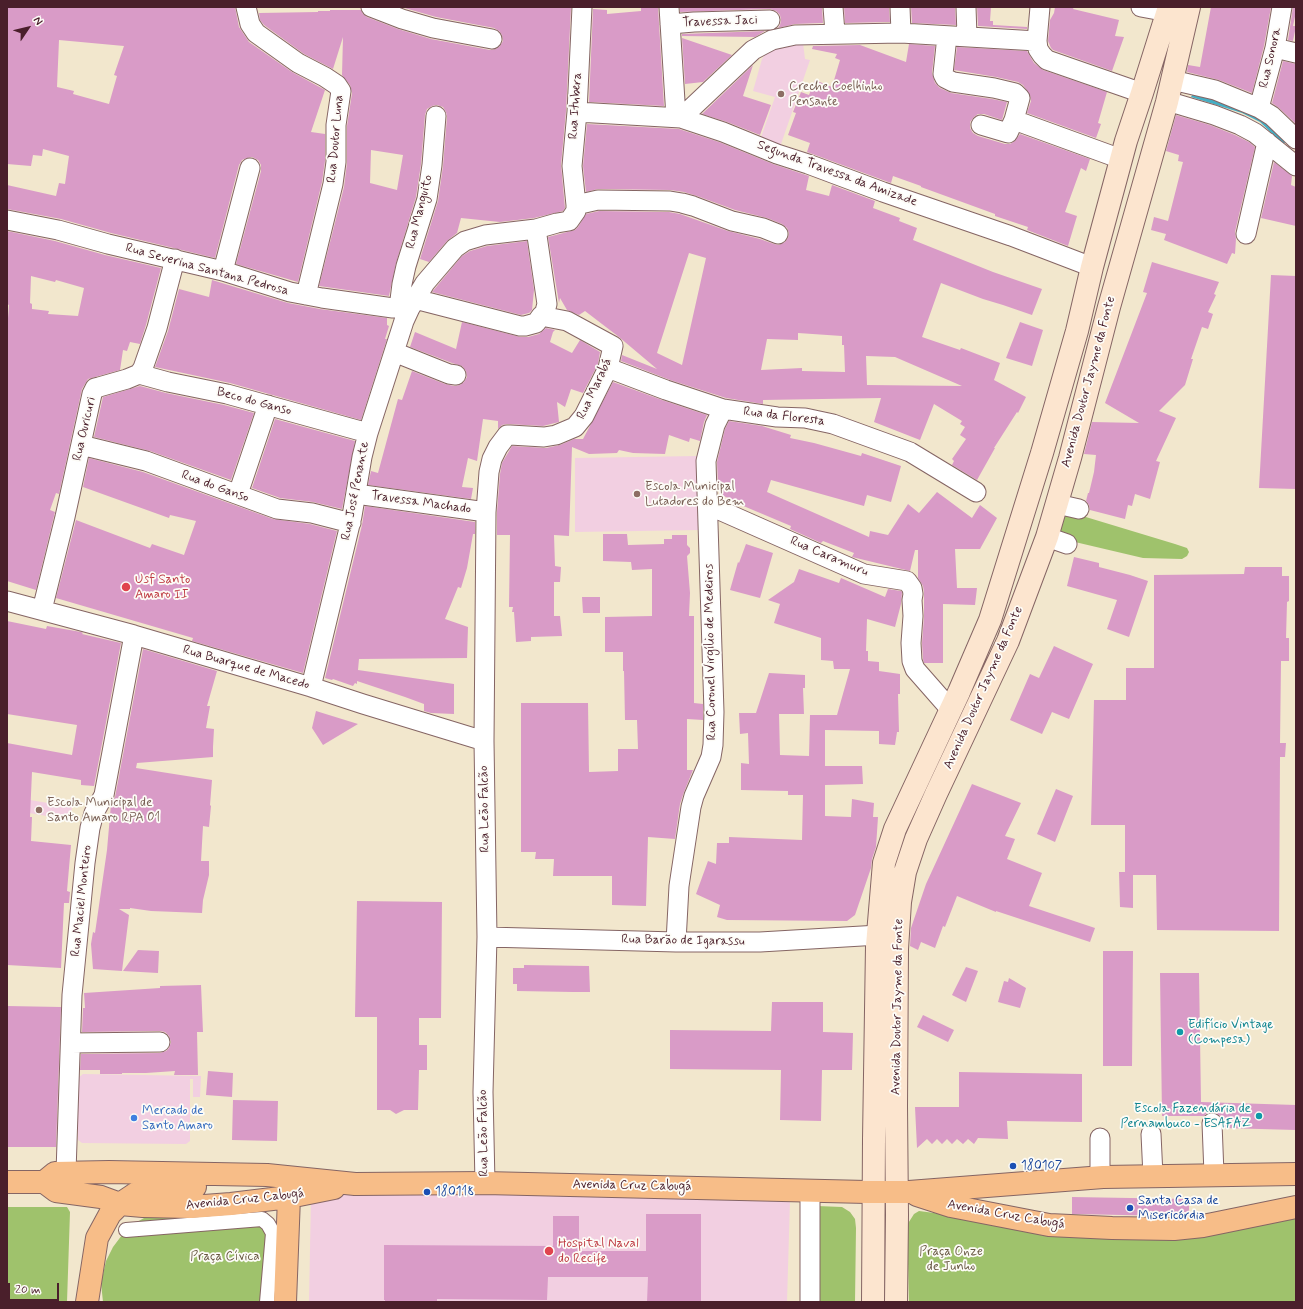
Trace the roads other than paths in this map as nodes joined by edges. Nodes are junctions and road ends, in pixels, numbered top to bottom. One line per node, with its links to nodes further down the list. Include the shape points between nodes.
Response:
1 (246, 7): 45 (street, Rua Doutor Luna, via 251,28 256,33 298,64 337,85 341,91 336,125 333,184)
2 (372, 7): 18 (street, via 433,28)
3 (582, 7): 27 (street, Rua Itubera)
4 (833, 7): 14 (street)
5 (900, 7): 15 (street)
6 (966, 7): 17 (street)
7 (1040, 7): 20 (street)
8 (1141, 7): 11 (street)
9 (1189, 7): 23 (main road, Avenida Doutor Jayme da Fonte)
10 (1282, 7): 21 (street, Rua Sonora)
11 (1168, 9): 24 (main road, Avenida Doutor Jayme da Fonte)
12 (769, 14): 13 (street, Travessa Jaci, via 694,22); 19 (street)
13 (670, 16): 29 (street)
14 (834, 33): 15 (street); 19 (street, via 795,35)
15 (900, 33): 16 (street)
16 (947, 36): 17 (street); 30 (street, via 943,74 945,78 953,82 1015,93 1020,98)
17 (967, 36): 20 (street)
18 (492, 39)
19 (772, 40): 29 (street, via 747,54 710,92)
20 (1036, 41): 24 (street, via 1038,49 1047,60)
21 (1275, 48): 22 (street); 26 (street, Rua Sonora)
22 (1296, 53)
23 (1172, 80): 25 (main road, Avenida Doutor Jayme da Fonte); 26 (street, via 1215,90)
24 (1142, 93): 34 (main road, Avenida Doutor Jayme da Fonte)
25 (1167, 101): 33 (street, via 1240,125); 48 (main road, Avenida Doutor Jayme da Fonte)
26 (1259, 108): 32 (street, via 1272,116)
27 (577, 112): 29 (street, Segunda Travessa da Amizade); 37 (street, Rua Itubera, via 572,166)
28 (436, 116): 47 (street, Rua Manguito, via 426,199 402,284)
29 (679, 118): 43 (street, Segunda Travessa da Amizade)
30 (1014, 120): 31 (street, via 1008,133); 34 (street)
31 (981, 125)
32 (1294, 137): 33 (street)
33 (1273, 146): 35 (street); 41 (street)
34 (1123, 150): 43 (main road, Avenida Doutor Jayme da Fonte); 48 (main road, via 1139,146 1143,156 1105,290)
35 (1296, 166)
36 (250, 168): 44 (street)
37 (576, 205): 39 (street, via 576,211 569,221); 40 (street, via 598,200 676,202)
38 (7, 220): 42 (street, Rua Severina Santana Pedrosa)
39 (536, 229): 46 (street); 47 (street, via 485,235 465,241 455,248)
40 (778, 234)
41 (1246, 234)
42 (175, 259): 44 (street, Rua Severina Santana Pedrosa); 53 (street, via 157,328)
43 (1092, 267): 60 (main road, Avenida Doutor Jayme da Fonte, via 1077,331)
44 (223, 271): 45 (street, Rua Severina Santana Pedrosa)
45 (306, 295): 47 (street, Rua Severina Santana Pedrosa, via 343,301)
46 (546, 298): 49 (street, via 546,308); 50 (street)
47 (408, 305): 49 (street, Rua Severina Santana Pedrosa, via 520,326 536,323); 51 (street, Rua José Penante)
48 (1109, 307): 61 (main road, Avenida Doutor Jayme da Fonte)
49 (541, 316): 50 (street)
50 (567, 321): 52 (street, Rua Marabá, via 613,346)
51 (394, 352): 54 (street); 57 (street, Rua José Penante)
52 (608, 368): 56 (street, Rua da Floresta); 58 (street, Rua Marabá, via 584,416 575,427 544,437 510,435)
53 (139, 374): 55 (street, Beco do Ganso); 59 (street, Rua Ouricuri, via 93,391)
54 (456, 375)
55 (268, 405): 57 (street, Beco do Ganso); 63 (street)
56 (723, 409): 62 (street, Rua da Floresta, via 777,417 805,418 833,424 910,452); 66 (street, Rua Coronel Virgílio de Medeiros, via 714,425 706,461)
57 (368, 433): 64 (street, Rua José Penante)
58 (504, 438): 68 (street, Rua Leão Falcão, via 492,459)
59 (81, 445): 63 (street, Rua do Ganso, via 146,461); 71 (street, Rua Ouricuri)
60 (1042, 453): 61 (main road, via 1051,469); 74 (main road, Avenida Doutor Jayme da Fonte, via 990,620)
61 (1064, 477): 65 (main road, Avenida Doutor Jayme da Fonte)
62 (976, 492)
63 (238, 494): 69 (street, Rua do Ganso, via 277,509 312,513)
64 (356, 494): 68 (street, Travessa Machado); 69 (street, Rua José Penante)
65 (1057, 504): 67 (street); 96 (main road, Avenida Doutor Jayme da Fonte, via 1057,541 919,832 905,872 897,949)
66 (708, 505): 74 (street, Rua Caramuru, via 864,574 907,581 913,594 911,643 915,670); 78 (street, Rua Coronel Virgílio de Medeiros, via 713,745 711,757 691,807 679,886)
67 (1079, 510)
68 (486, 512): 75 (street, Rua Leão Falcão)
69 (351, 523): 73 (street, Rua José Penante)
70 (7, 601): 71 (street, Rua Buarque de Macedo)
71 (42, 610): 72 (street, Rua Buarque de Macedo)
72 (134, 636): 73 (street, Rua Buarque de Macedo); 80 (street, Rua Maciel Monteiro, via 104,795 94,813 90,828 72,995)
73 (311, 686): 75 (street, Rua Buarque de Macedo)
74 (951, 710): 76 (main road, Avenida Doutor Jayme da Fonte, via 895,829 884,863)
75 (484, 741): 77 (street, Rua Leão Falcão)
76 (879, 935): 78 (street, Rua Barão de Igarassu, via 760,942); 95 (main road, Avenida Doutor Jayme da Fonte)
77 (487, 937): 78 (street, Rua Barão de Igarassu); 92 (street, Rua Leão Falcão, via 483,1076)
78 (676, 942)
79 (160, 1042): 80 (street)
80 (71, 1044): 84 (street, Rua Maciel Monteiro)
81 (1212, 1123): 85 (street)
82 (1151, 1134): 88 (street)
83 (1100, 1138): 89 (street)
84 (66, 1172): 87 (main road, Avenida Cruz Cabugá); 91 (main road, Avenida Cruz Cabugá, via 55,1172)
85 (1214, 1174): 86 (main road, Avenida Cruz Cabugá); 88 (main road, Avenida Cruz Cabugá)
86 (1296, 1174)
87 (267, 1175): 93 (main road, Avenida Cruz Cabugá); 99 (main road, via 202,1187 147,1189)
88 (1153, 1176): 89 (main road, Avenida Cruz Cabugá)
89 (1100, 1178): 96 (main road, Avenida Cruz Cabugá)
90 (7, 1182): 91 (main road, Avenida Cruz Cabugá)
91 (44, 1182): 97 (main road, Avenida Cruz Cabugá, via 56,1191)
92 (485, 1183): 93 (main road, Avenida Cruz Cabugá); 94 (main road, Avenida Cruz Cabugá)
93 (355, 1184): 98 (main road, Avenida Cruz Cabugá)
94 (810, 1190): 95 (main road, Avenida Cruz Cabugá); 106 (street)
95 (875, 1192): 96 (main road, Avenida Cruz Cabugá); 107 (main road, Avenida Doutor Jayme da Fonte)
96 (903, 1192): 100 (main road, Avenida Cruz Cabugá, via 951,1206 1049,1225 1090,1227 1174,1229 1203,1226); 108 (main road, Avenida Doutor Jayme da Fonte)
97 (80, 1193): 99 (main road, Avenida Cruz Cabugá); 102 (main road, via 92,1209)
98 (289, 1197): 99 (main road, Avenida Cruz Cabugá, via 191,1207); 105 (main road)
99 (120, 1204): 102 (main road, via 108,1217)
100 (1296, 1207)
101 (126, 1230): 104 (street, via 262,1219 272,1233)
102 (97, 1238): 103 (main road)
103 (87, 1302)
104 (267, 1302)
105 (285, 1302)
106 (810, 1302)
107 (874, 1302)
108 (896, 1302)

